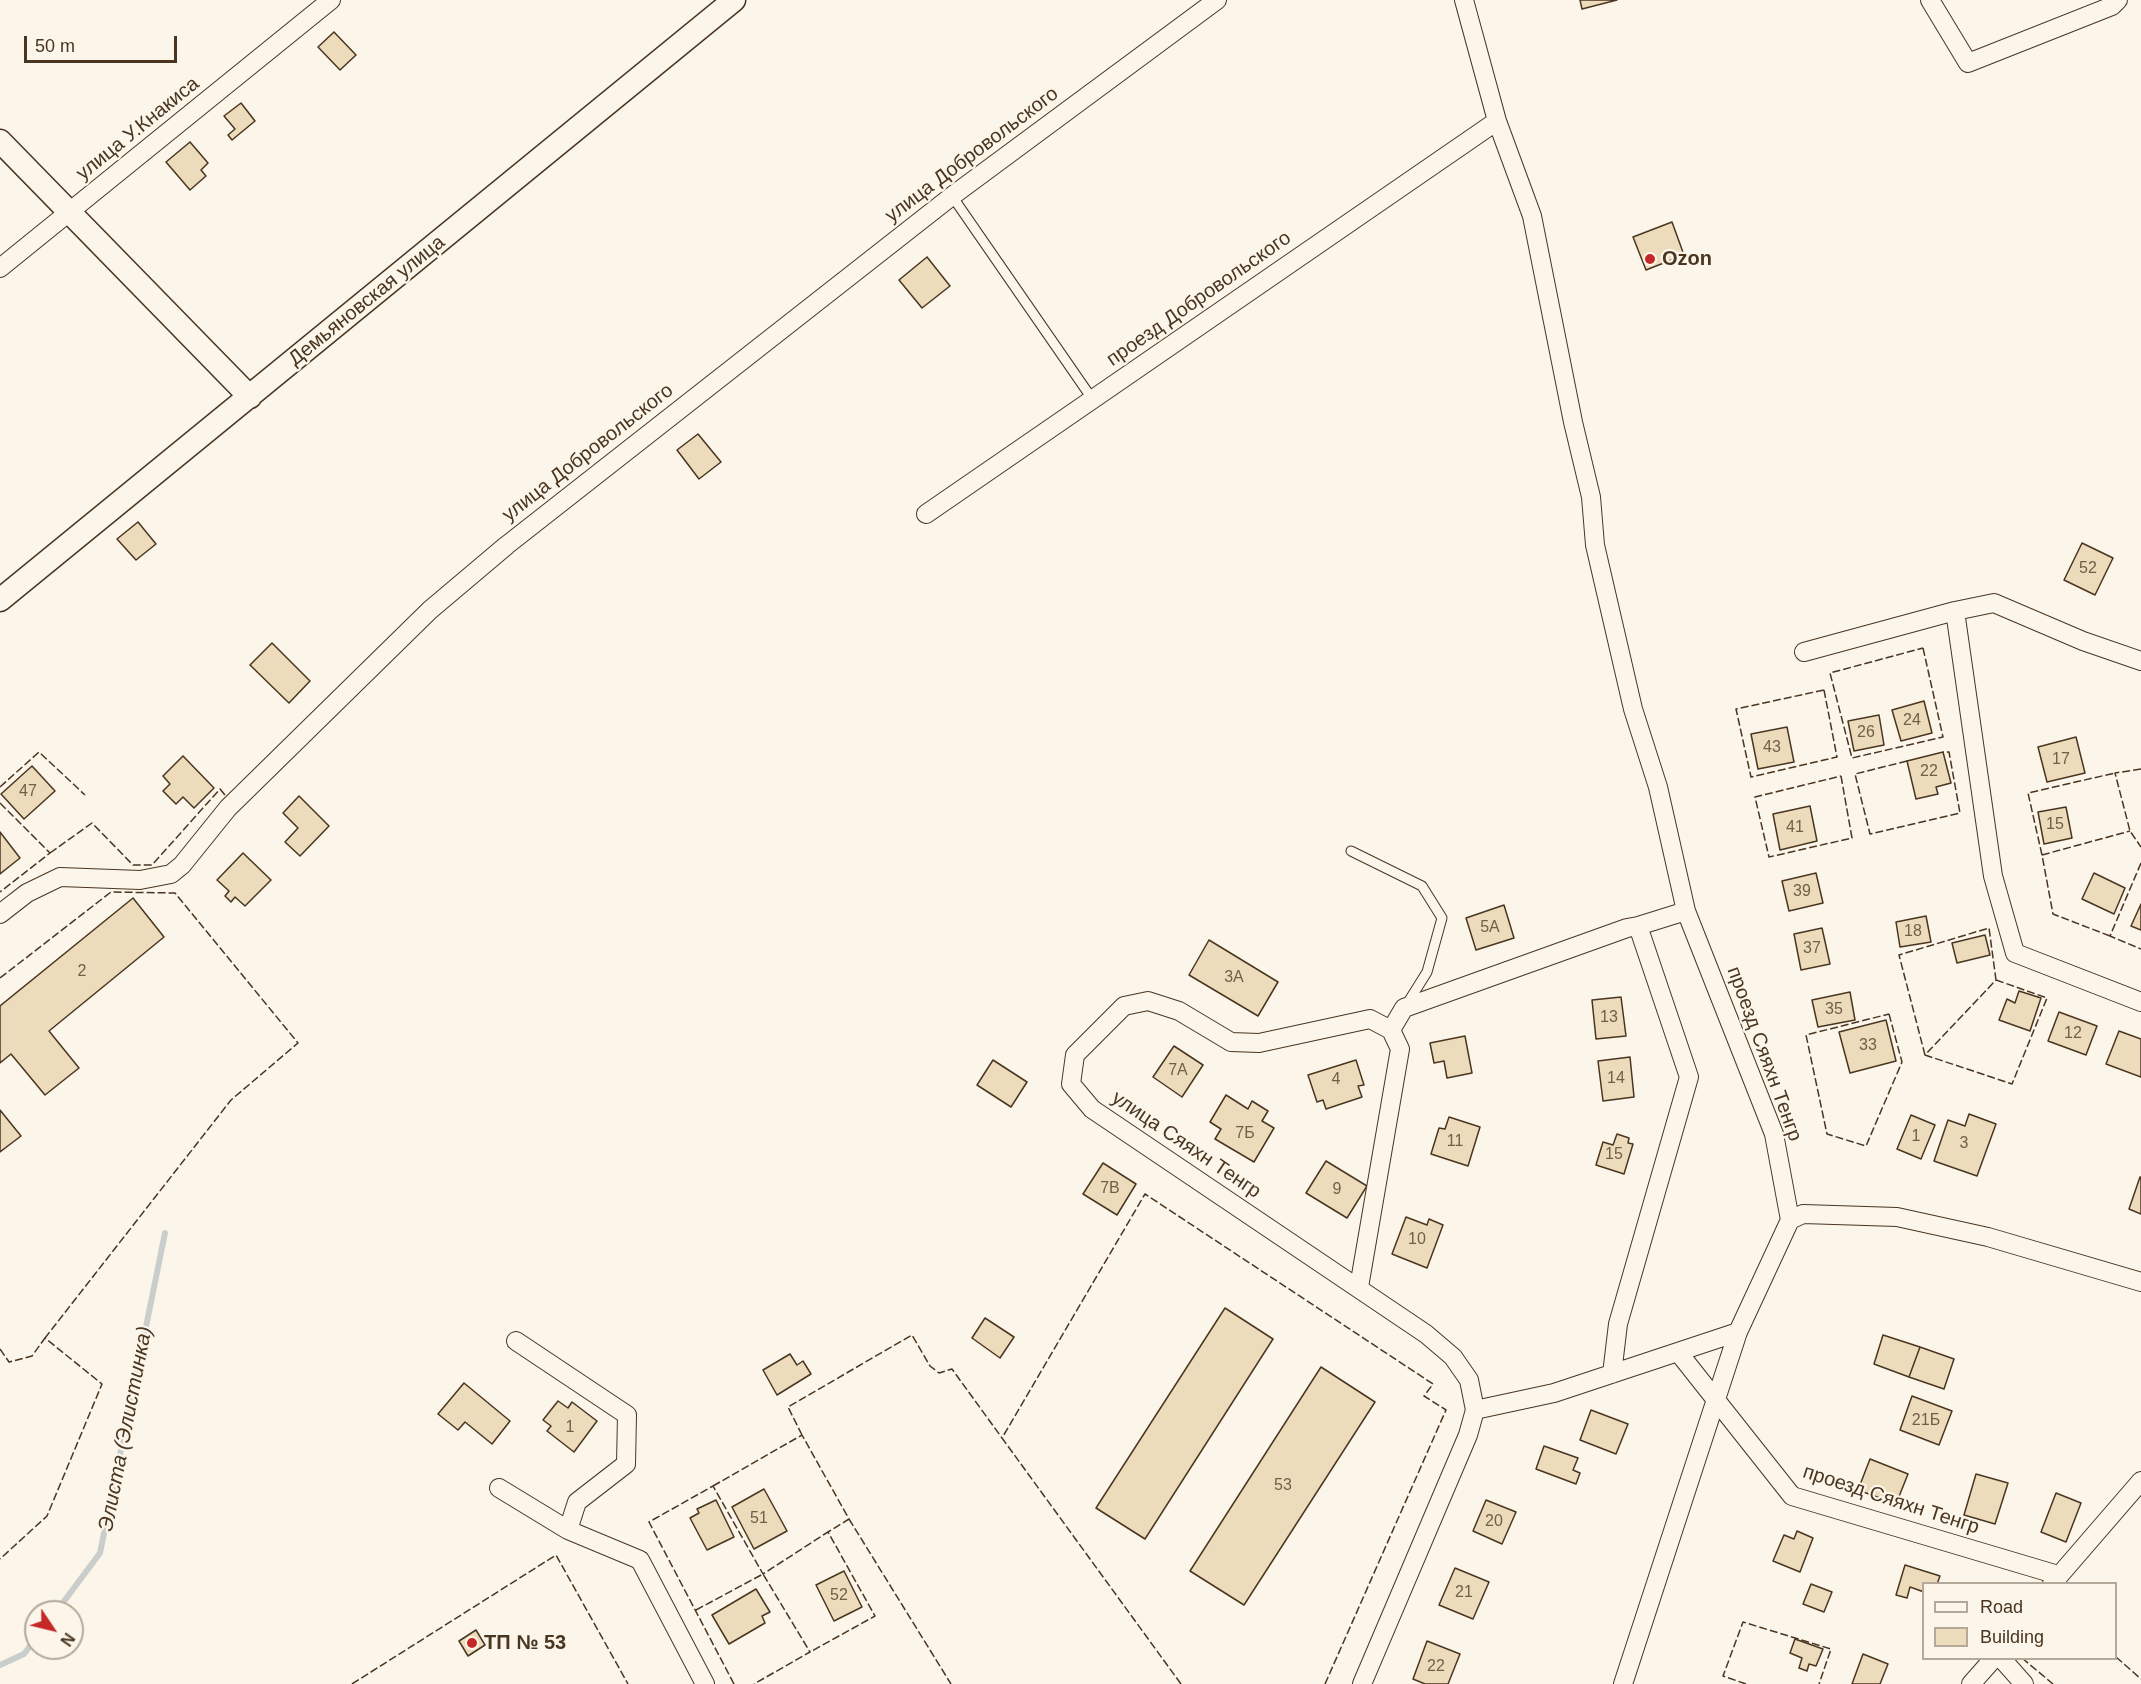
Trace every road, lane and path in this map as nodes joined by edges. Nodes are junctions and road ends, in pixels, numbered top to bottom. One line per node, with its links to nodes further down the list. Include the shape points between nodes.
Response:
1 (331, 0): 10 (street, улица У.Кнакиса)
2 (734, 0): 12 (street, Демьяновская улица)
3 (1216, 0): 9 (street, улица Добровольского)
4 (1464, 0): 7 (street, проезд Сяяхн Тенгр)
5 (1930, 0): 6 (street, via 1968,63 2112,6)
6 (2118, 0)
7 (1497, 121): 13 (street, проезд Добровольского); 20 (street, проезд Сяяхн Тенгр, via 1532,216 1591,496 1595,545)
8 (0, 141): 10 (street)
9 (952, 196): 13 (lane); 21 (street, улица Добровольского, via 507,545 430,610 228,808 171,874 140,880 60,877 27,893)
10 (70, 213): 11 (street, улица У.Кнакиса); 12 (street)
11 (0, 268)
12 (250, 396): 15 (street, Демьяновская улица)
13 (1093, 400): 14 (street, проезд Добровольского)
14 (926, 514)
15 (0, 600)
16 (1955, 610): 17 (street); 18 (street, via 1994,603); 23 (street, via 1993,876 2015,953)
17 (1804, 652)
18 (2141, 661)
19 (1351, 851): 24 (lane, via 1422,886 1442,918 1427,972)
20 (1686, 911): 22 (street); 26 (street, проезд Сяяхн Тенгр, via 1774,1134)
21 (0, 914)
22 (1638, 926): 24 (street); 32 (street, via 1689,1077 1618,1324)
23 (2141, 1002)
24 (1404, 1008): 25 (street)
25 (1390, 1030): 28 (street, via 1400,1049); 28 (street, улица Сяяхн Тенгр, via 1370,1019 1259,1043 1231,1042 1179,1011 1148,1001 1125,1006 1075,1055 1071,1084 1092,1109)
26 (1790, 1220): 27 (street, via 1803,1214 1897,1216 1988,1237); 29 (street)
27 (2141, 1282)
28 (1359, 1287): 34 (street, улица Сяяхн Тенгр, via 1453,1357 1469,1380)
29 (1738, 1332): 31 (street); 33 (street)
30 (516, 1341): 37 (street, via 627,1415 626,1464 577,1502)
31 (1678, 1352): 32 (street); 33 (street, проезд Сяяхн Тенгр)
32 (1612, 1374): 34 (street, via 1554,1393)
33 (1716, 1399): 38 (street, проезд Сяяхн Тенгр, via 1792,1496); 43 (street)
34 (1475, 1410): 42 (street, улица Сяяхн Тенгр, via 1468,1436)
35 (2141, 1481): 38 (street)
36 (499, 1488): 37 (street)
37 (568, 1530): 41 (street, via 640,1560)
38 (2055, 1580)
39 (1993, 1660): 44 (street)
40 (2002, 1660): 45 (street)
41 (705, 1684)
42 (1362, 1684)
43 (1623, 1684)
44 (1971, 1684)
45 (2024, 1684)

